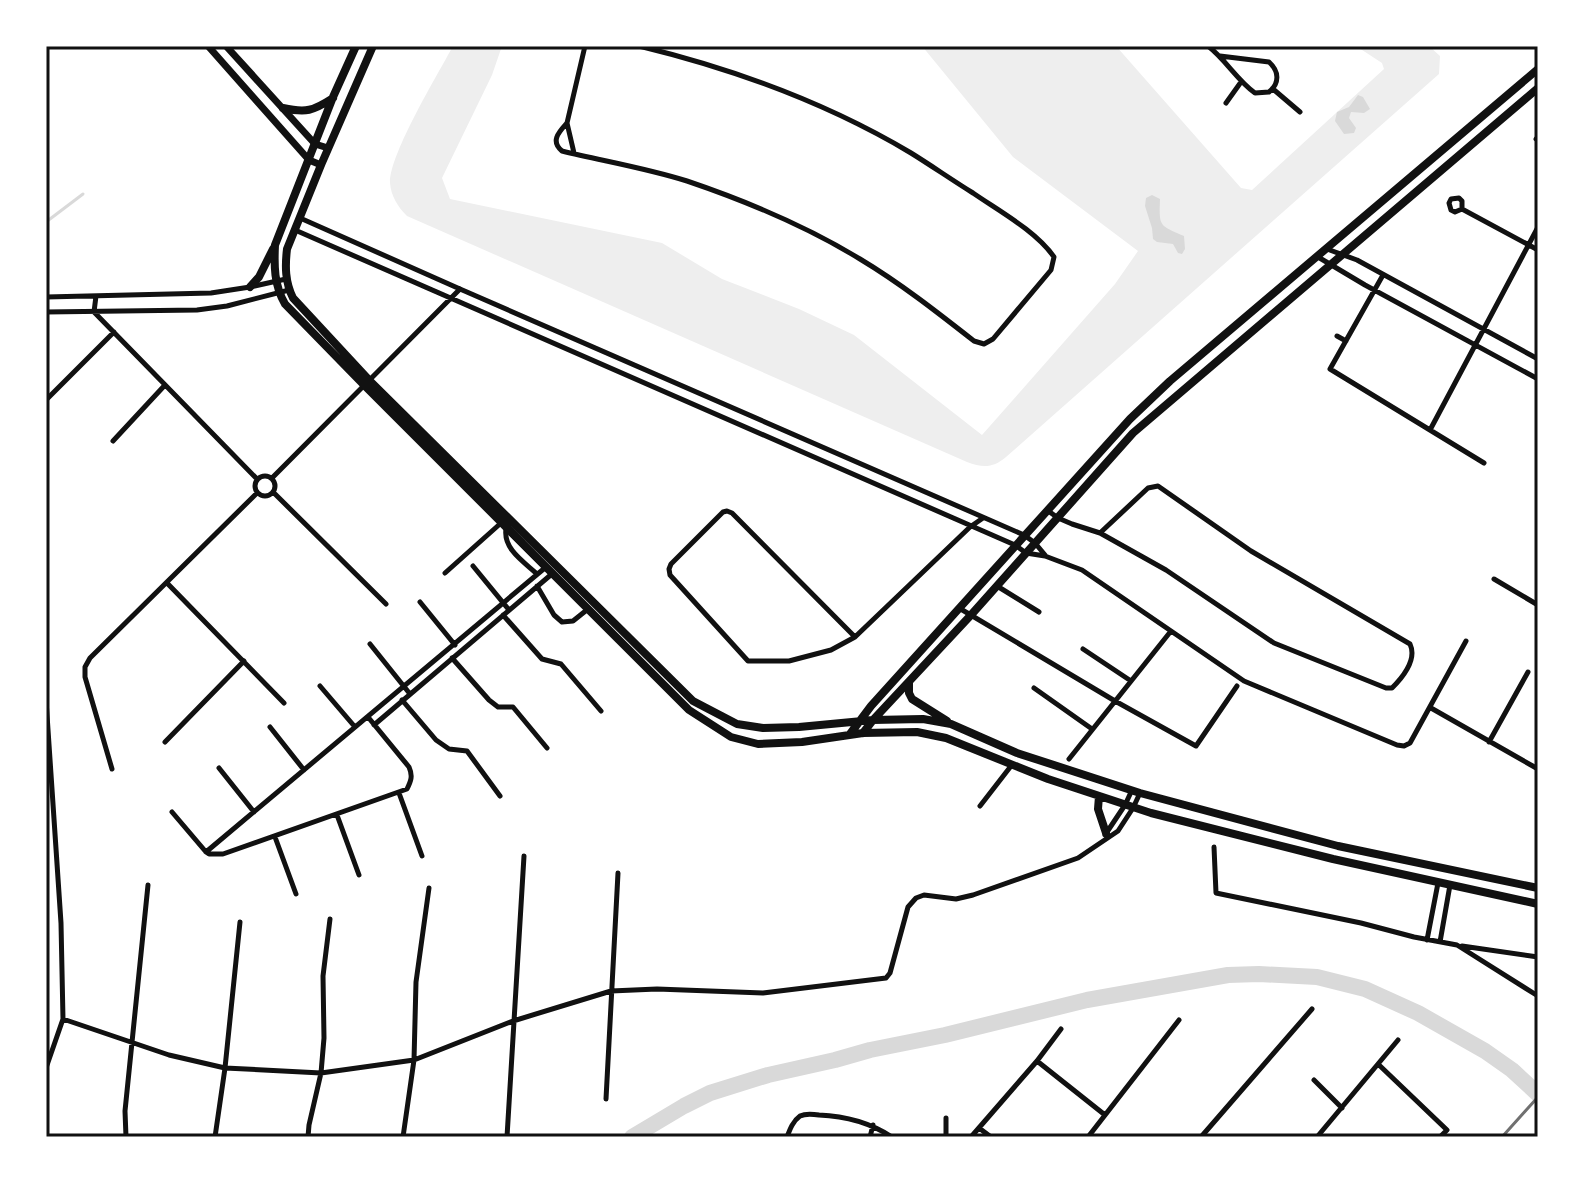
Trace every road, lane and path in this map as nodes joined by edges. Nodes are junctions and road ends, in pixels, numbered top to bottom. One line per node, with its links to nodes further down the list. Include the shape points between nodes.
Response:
1 (208, 46): 21 (street)
2 (226, 46): 15 (street)
3 (356, 46): 13 (main road)
4 (373, 46): 19 (main road)
5 (585, 46): 17 (street)
6 (639, 46): 20 (street, via 757,80 910,152 1045,245 1054,257 1051,270 984,344 859,258 798,225 684,180)
7 (1208, 46): 8 (street)
8 (1220, 56): 10 (street); 12 (street, via 1269,62 1277,74)
9 (1538, 69): 24 (main road)
10 (1241, 82): 12 (street, via 1255,93); 14 (street)
11 (1538, 88): 26 (main road)
12 (1273, 89): 16 (street)
13 (333, 97): 15 (main road, via 317,109); 18 (main road)
14 (1226, 103)
15 (283, 108): 18 (street)
16 (1300, 112)
17 (567, 123): 20 (street); 20 (street, via 555,141 562,151)
18 (315, 144): 19 (street); 21 (main road)
19 (328, 148): 22 (main road)
20 (574, 153)
21 (309, 160): 22 (street); 29 (main road)
22 (321, 165): 25 (main road)
23 (1462, 209): 30 (street)
24 (1371, 212): 26 (main road); 31 (main road)
25 (300, 218): 28 (main road); 43 (street)
26 (1379, 222): 33 (main road)
27 (1538, 227): 30 (street)
28 (295, 230): 40 (main road, via 287,249); 50 (street)
29 (275, 245): 41 (main road); 42 (main road)
30 (1529, 245): 32 (street); 53 (street)
31 (1327, 249): 33 (street); 34 (main road)
32 (1538, 250)
33 (1342, 254): 35 (street); 36 (main road)
34 (1318, 257): 36 (street); 39 (main road)
35 (1357, 260): 37 (street); 38 (street)
36 (1330, 264): 37 (street); 44 (main road)
37 (1347, 274): 46 (street)
38 (1383, 275): 46 (street); 53 (street)
39 (1293, 278): 44 (main road); 70 (main road, via 1170,381)
40 (286, 279): 41 (street); 45 (main road)
41 (275, 281): 42 (street); 47 (main road)
42 (250, 287): 48 (street)
43 (460, 289): 50 (street); 71 (street)
44 (1301, 289): 72 (main road, via 1133,433)
45 (289, 290): 47 (street); 60 (main road)
46 (1375, 290): 56 (street); 57 (street)
47 (278, 293): 52 (street, via 197,310); 60 (main road)
48 (96, 296): 49 (street); 52 (street)
49 (46, 297)
50 (452, 298): 60 (street); 74 (street)
51 (46, 312): 52 (street)
52 (94, 312): 54 (street)
53 (1484, 329): 57 (street); 58 (street)
54 (114, 332): 61 (street); 62 (street)
55 (1337, 336): 56 (street)
56 (1346, 341): 63 (street, via 1330,369)
57 (1475, 345): 59 (street); 63 (street)
58 (1538, 359)
59 (1538, 379)
60 (366, 382): 66 (street); 73 (main road); 82 (main road)
61 (165, 385): 64 (street); 67 (street)
62 (46, 400)
63 (1430, 430): 65 (street)
64 (113, 441)
65 (1484, 463)
66 (272, 478): 67 (street); 68 (street)
67 (257, 479): 69 (street)
68 (273, 492): 69 (street); 91 (street)
69 (257, 493): 86 (street)
70 (1047, 510): 72 (street); 76 (main road)
71 (983, 518): 74 (street); 76 (street)
72 (1058, 518): 75 (street); 77 (main road)
73 (504, 526): 82 (main road); 83 (street); 84 (street, via 511,549)
74 (970, 527): 78 (street); 100 (street)
75 (1100, 533): 75 (street, via 1148,488 1158,486 1251,551 1410,644 1412,659 1392,688 1386,688 1274,643)
76 (1024, 535): 77 (street); 78 (main road)
77 (1035, 543): 79 (main road); 80 (street)
78 (1015, 545): 79 (street); 93 (main road)
79 (1026, 553): 80 (street); 88 (main road)
80 (1045, 556): 99 (street, via 1082,570)
81 (473, 566): 90 (street)
82 (552, 568): 84 (street); 87 (street); 94 (main road); 124 (main road, via 693,701 723,718 763,728)
83 (445, 573)
84 (537, 574): 90 (street)
85 (1494, 579): 92 (street)
86 (167, 583): 107 (street); 138 (street, via 85,667)
87 (537, 586): 94 (street, via 562,622 573,621); 95 (street)
88 (997, 586): 96 (street); 98 (main road)
89 (420, 602): 103 (street)
90 (504, 603): 95 (street); 103 (street)
91 (386, 604)
92 (1538, 605)
93 (958, 608): 98 (street); 124 (main road)
94 (588, 609): 131 (main road, via 689,710 731,737 758,744)
95 (509, 610): 97 (street)
96 (1039, 612)
97 (503, 615): 105 (street); 121 (street, via 542,659 561,664)
98 (971, 615): 110 (main road); 118 (street)
99 (1171, 631): 109 (street); 120 (street, via 1244,681 1397,745 1410,743)
100 (855, 637): 100 (street, via 727,511 669,569 748,661 789,661 831,650)
101 (1466, 641): 120 (street)
102 (370, 644): 112 (street)
103 (454, 645): 105 (street); 112 (street)
104 (1083, 649): 109 (street)
105 (460, 652): 106 (street)
106 (452, 658): 115 (street); 134 (street, via 489,700 498,707 513,707)
107 (244, 661): 119 (street); 132 (street)
108 (1528, 672): 133 (street)
109 (1131, 681): 118 (street)
110 (909, 682): 123 (main road); 125 (main road, via 912,699)
111 (320, 686): 128 (street)
112 (405, 686): 115 (street); 122 (street)
113 (1237, 686): 118 (street, via 1196,746)
114 (1034, 688): 129 (street)
115 (410, 694): 117 (street)
116 (46, 700): 175 (street)
117 (402, 700): 126 (street); 143 (street, via 436,740 449,749 467,751)
118 (1115, 701): 129 (street)
119 (284, 703)
120 (1431, 708): 133 (street)
121 (601, 711)
122 (368, 717): 126 (street); 128 (street)
123 (873, 720): 124 (main road); 125 (main road); 130 (main road)
124 (859, 721): 131 (main road)
125 (951, 724): 141 (main road, via 1017,753)
126 (374, 725): 142 (street, via 411,773 407,789)
127 (270, 727): 140 (street)
128 (355, 727): 140 (street)
129 (1093, 729): 135 (street)
130 (863, 733): 131 (main road); 136 (main road, via 917,732 946,738)
131 (850, 734)
132 (165, 742)
133 (1489, 742): 139 (street)
134 (547, 748)
135 (1069, 759)
136 (1011, 766): 144 (main road); 145 (street)
137 (219, 768): 148 (street)
138 (112, 769)
139 (1538, 769)
140 (304, 770): 148 (street)
141 (1136, 791): 146 (street); 163 (main road, via 1338,846)
142 (399, 793): 149 (street); 155 (street)
143 (500, 796)
144 (1099, 796): 146 (main road); 150 (main road)
145 (980, 806)
146 (1129, 806): 150 (street); 152 (street, via 1118,831); 159 (main road)
147 (172, 812): 154 (street)
148 (254, 812): 154 (street)
149 (337, 815): 151 (street); 158 (street)
150 (1106, 833): 152 (street)
151 (275, 837): 154 (street, via 223,854); 164 (street)
152 (1100, 842): 172 (street, via 1078,858 973,895 916,898 908,907 886,978 763,993)
153 (1214, 847): 168 (street, via 1216,893)
154 (206, 852)
155 (422, 856)
156 (524, 856): 177 (street)
157 (618, 873): 172 (street)
158 (359, 875)
159 (1438, 883): 161 (main road); 168 (street)
160 (148, 885): 180 (street)
161 (1450, 885): 165 (main road); 169 (street)
162 (429, 888): 181 (street, via 416,982)
163 (1538, 888)
164 (296, 894)
165 (1538, 904)
166 (330, 919): 186 (street)
167 (240, 922): 185 (street)
168 (1427, 940): 169 (street)
169 (1440, 942): 170 (street)
170 (1457, 945): 171 (street); 173 (street)
171 (1538, 957)
172 (611, 991): 177 (street); 188 (street)
173 (1538, 996)
174 (1312, 1009): 206 (street)
175 (63, 1019): 180 (street); 184 (street)
176 (1179, 1020): 190 (street)
177 (513, 1021): 181 (street); 198 (street)
178 (1061, 1029): 182 (street)
179 (1398, 1040): 183 (street)
180 (132, 1043): 185 (street); 194 (street)
181 (414, 1060): 186 (street); 197 (street)
182 (1037, 1061): 190 (street); 193 (street)
183 (1378, 1064): 189 (street); 208 (street, via 1447,1130)
184 (46, 1068)
185 (225, 1068): 186 (street); 195 (street)
186 (321, 1073): 196 (street)
187 (1314, 1080): 189 (street)
188 (606, 1099)
189 (1342, 1108): 207 (street)
190 (1105, 1115): 205 (street)
191 (946, 1118): 202 (street)
192 (873, 1125): 199 (street, via 808,1114 799,1117); 200 (street); 201 (street)
193 (979, 1128): 203 (street); 204 (street)
194 (126, 1137)
195 (215, 1137)
196 (308, 1137)
197 (403, 1137)
198 (507, 1137)
199 (787, 1137)
200 (870, 1137)
201 (892, 1137)
202 (946, 1137)
203 (971, 1137)
204 (991, 1137)
205 (1088, 1137)
206 (1201, 1137)
207 (1317, 1137)
208 (1440, 1137)

